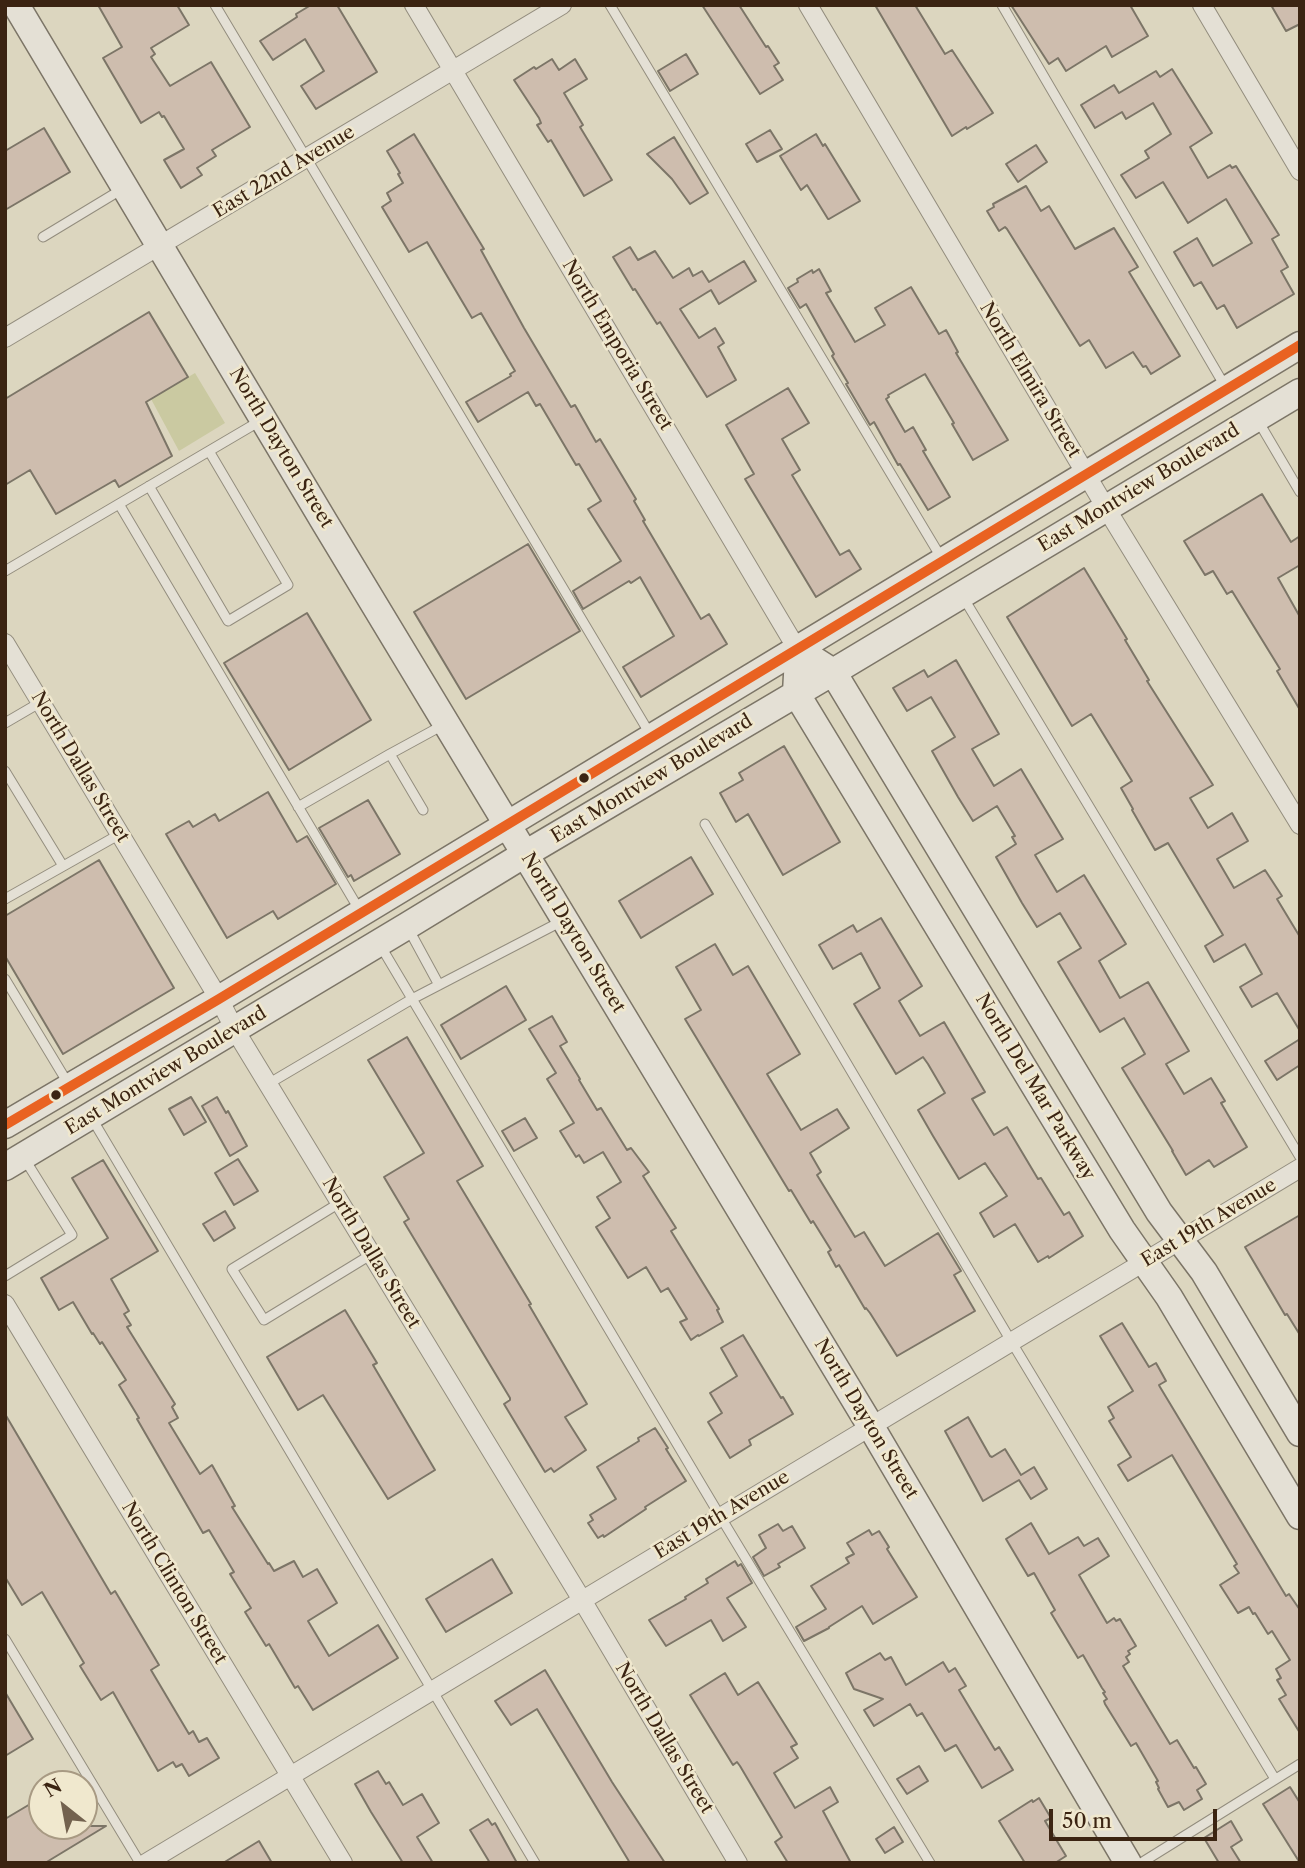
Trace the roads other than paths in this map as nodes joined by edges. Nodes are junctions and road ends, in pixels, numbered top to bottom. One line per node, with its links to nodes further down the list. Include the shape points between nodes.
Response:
1 (16, 5): 12 (street, North Dayton Street)
2 (215, 5): 10 (lane)
3 (414, 5): 9 (street, North Emporia Street)
4 (562, 5): 9 (street, East 22nd Avenue)
5 (610, 5): 27 (lane)
6 (808, 5): 22 (street, North Elmira Street)
7 (1002, 5): 17 (lane)
8 (1202, 5): 11 (street)
9 (453, 70): 10 (street, East 22nd Avenue); 31 (street, North Emporia Street)
10 (307, 158): 14 (street, East 22nd Avenue); 37 (lane)
11 (1300, 171)
12 (126, 187): 13 (lane); 14 (street, North Dayton Street)
13 (43, 237)
14 (161, 246): 15 (street, East 22nd Avenue); 20 (street, North Dayton Street)
15 (5, 338)
16 (1300, 345): 17 (street, East Montview Boulevard)
17 (1226, 388): 22 (street, East Montview Boulevard)
18 (1300, 392): 19 (street, East Montview Boulevard)
19 (1256, 418): 24 (lane); 26 (street, East Montview Boulevard)
20 (263, 419): 21 (lane); 36 (street, North Dayton Street)
21 (209, 451): 23 (lane); 23 (lane, via 288,586 228,621)
22 (1086, 474): 26 (street, North Elmira Street); 27 (street, East Montview Boulevard)
23 (149, 486): 25 (lane)
24 (1300, 492)
25 (119, 504): 28 (lane); 40 (lane)
26 (1106, 508): 29 (street, East Montview Boulevard); 44 (street, North Elmira Street)
27 (943, 560): 31 (street, East Montview Boulevard)
28 (5, 571)
29 (961, 594): 32 (street, East Montview Boulevard); 62 (lane)
30 (5, 643): 34 (street, North Dallas Street)
31 (797, 649): 32 (street, North Emporia Street); 33 (street); 37 (street, East Montview Boulevard)
32 (833, 672): 33 (street, East Montview Boulevard); 66 (street, via 1159,1212)
33 (796, 693): 46 (street, East Montview Boulevard); 68 (street, North Del Mar Parkway)
34 (41, 702): 35 (lane); 45 (street, North Dallas Street)
35 (5, 723)
36 (446, 723): 38 (lane); 42 (street, North Dayton Street)
37 (652, 736): 42 (street, East Montview Boulevard)
38 (390, 754): 40 (lane); 41 (lane)
39 (5, 771): 47 (lane)
40 (298, 807): 49 (lane)
41 (423, 810)
42 (507, 824): 46 (street, North Dayton Street); 49 (street, East Montview Boulevard)
43 (705, 824): 71 (lane)
44 (1300, 825)
45 (120, 834): 47 (lane); 55 (street, North Dallas Street)
46 (525, 854): 50 (street, North Dayton Street); 51 (street, East Montview Boulevard)
47 (62, 866): 48 (lane)
48 (5, 899)
49 (360, 912): 55 (street, East Montview Boulevard)
50 (565, 919): 54 (lane); 72 (street, North Dayton Street)
51 (407, 926): 52 (street, East Montview Boulevard); 54 (lane)
52 (379, 943): 56 (lane); 57 (street, East Montview Boulevard)
53 (5, 979): 59 (lane)
54 (439, 985): 56 (lane)
55 (219, 999): 57 (street, North Dallas Street); 59 (street, East Montview Boulevard)
56 (412, 999): 58 (lane); 74 (lane)
57 (235, 1030): 58 (street, North Dallas Street); 60 (street, East Montview Boulevard)
58 (268, 1084): 65 (street, North Dallas Street)
59 (70, 1086): 61 (street, East Montview Boulevard)
60 (90, 1115): 63 (street, East Montview Boulevard); 78 (lane)
61 (5, 1125)
62 (1300, 1157)
63 (14, 1162): 69 (lane, via 72,1235)
64 (1300, 1168): 66 (street, East 19th Avenue)
65 (341, 1202): 67 (street, North Dallas Street); 67 (lane, via 232,1269 264,1320)
66 (1181, 1240): 68 (street, East 19th Avenue); 73 (street)
67 (372, 1254): 76 (street, North Dallas Street)
68 (1144, 1262): 71 (street, East 19th Avenue); 75 (street, North Del Mar Parkway)
69 (5, 1276)
70 (7, 1309): 80 (street, North Clinton Street)
71 (1011, 1341): 72 (street, East 19th Avenue); 81 (lane)
72 (870, 1425): 74 (street, East 19th Avenue); 88 (street, North Dayton Street)
73 (1300, 1433)
74 (720, 1516): 76 (street, East 19th Avenue); 87 (lane)
75 (1300, 1516)
76 (582, 1600): 78 (street, East 19th Avenue); 86 (street, North Dallas Street)
77 (5, 1639): 82 (lane)
78 (433, 1690): 80 (street, East 19th Avenue); 85 (lane)
79 (1300, 1764): 81 (lane)
80 (290, 1776): 83 (street, East 19th Avenue); 84 (street, North Clinton Street)
81 (1275, 1779): 89 (lane)
82 (140, 1863)
83 (146, 1863)
84 (342, 1863)
85 (535, 1863)
86 (738, 1863)
87 (930, 1863)
88 (1128, 1863)
89 (1141, 1863)

